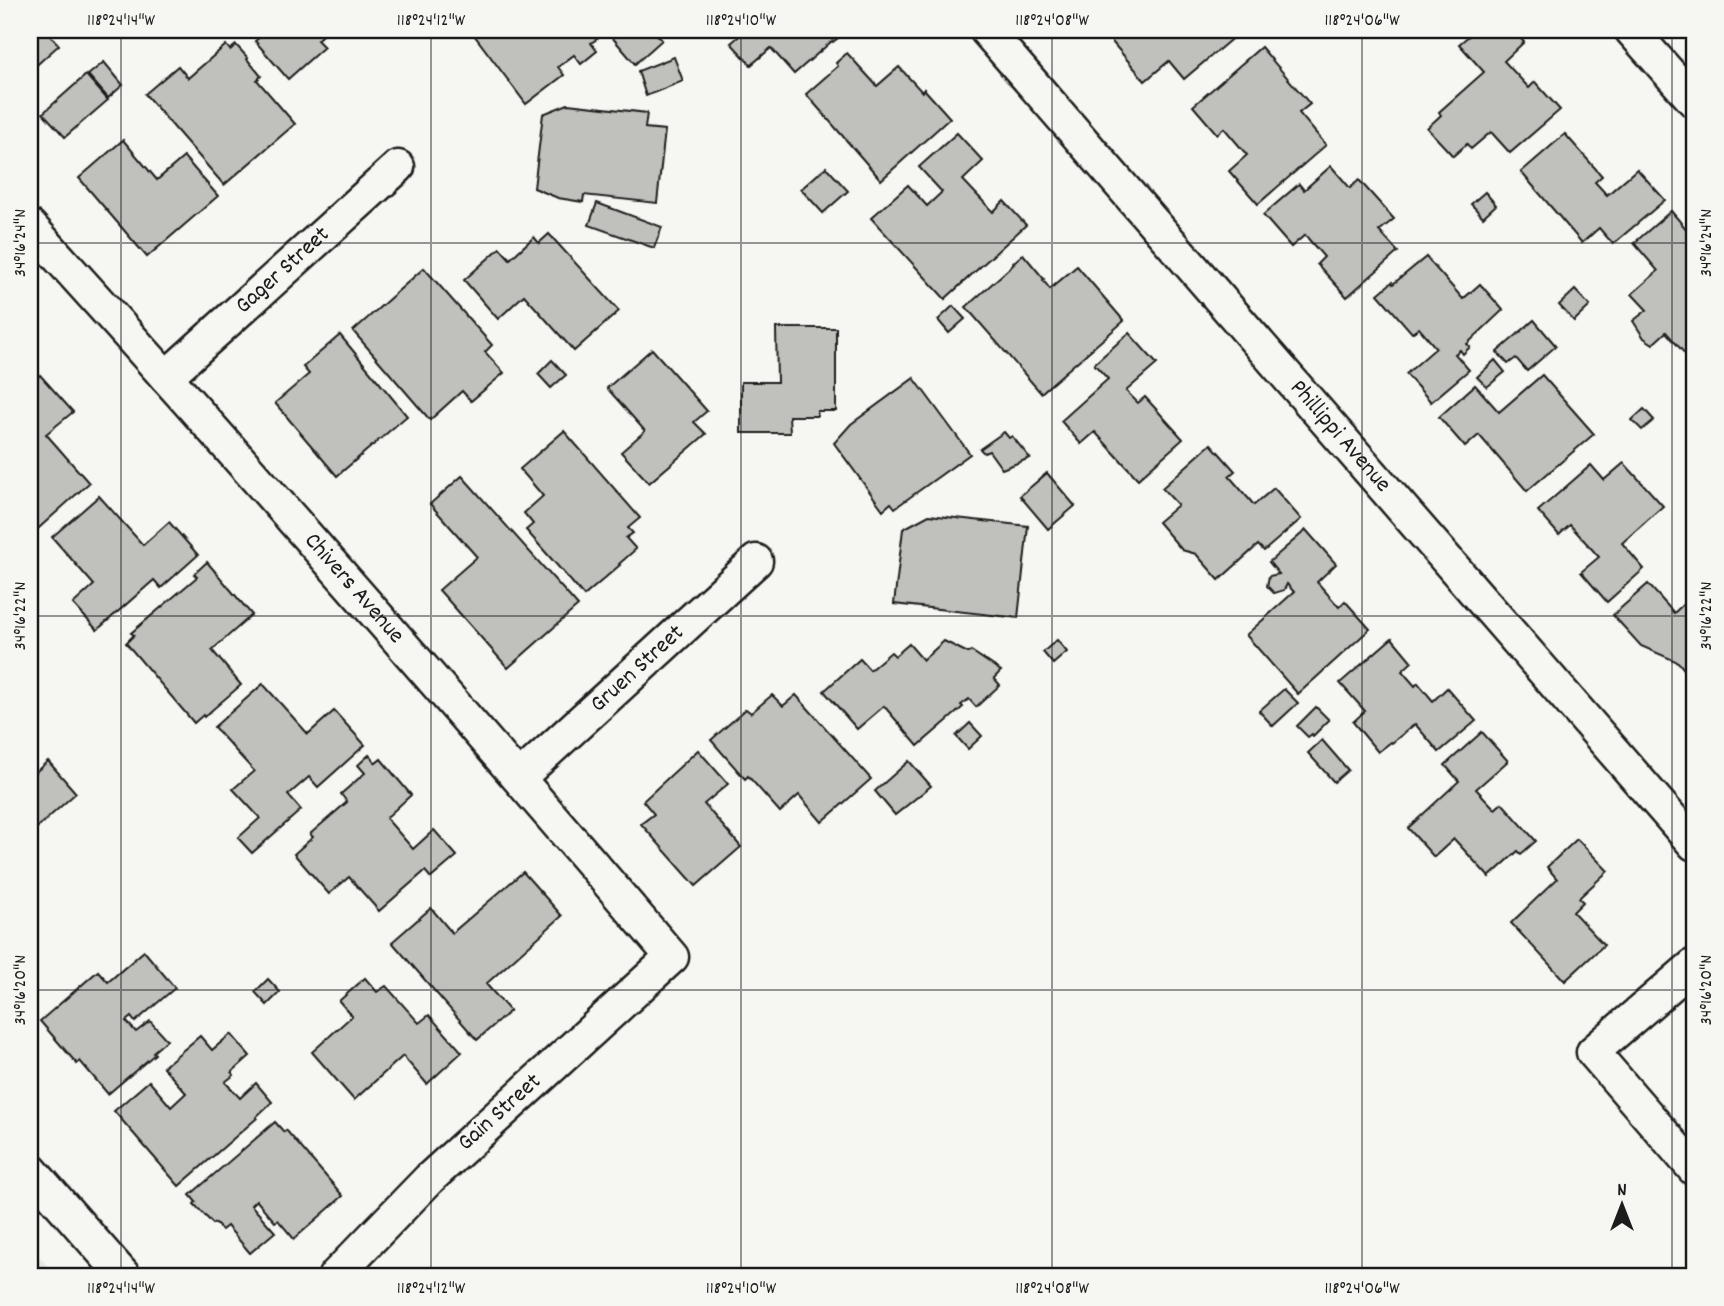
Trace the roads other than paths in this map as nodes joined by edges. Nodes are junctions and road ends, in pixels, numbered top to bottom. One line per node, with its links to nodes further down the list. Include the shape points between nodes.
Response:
1 (986, 30): 9 (street, Phillippi Avenue)
2 (1631, 30): 3 (street)
3 (1694, 101)
4 (397, 167): 6 (street, Gager Street)
5 (30, 226): 6 (street, Chivers Avenue)
6 (166, 377): 8 (street, Chivers Avenue)
7 (756, 561): 8 (street, Gruen Street)
8 (519, 778): 10 (street, Chivers Avenue)
9 (1694, 844)
10 (672, 957): 15 (street, Gain Street, via 429,1179)
11 (1694, 965): 13 (street, via 1592,1052)
12 (30, 1169): 14 (street)
13 (1694, 1169)
14 (124, 1276)
15 (335, 1276)

